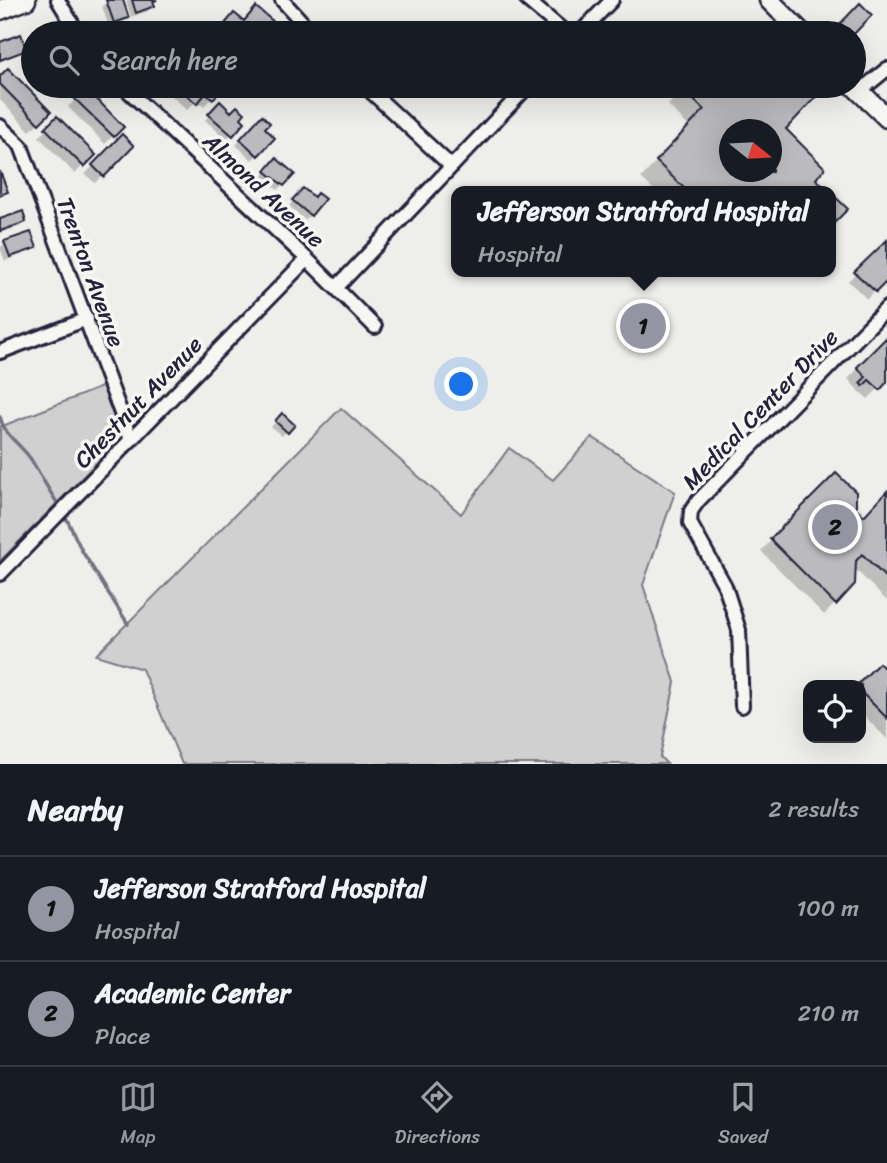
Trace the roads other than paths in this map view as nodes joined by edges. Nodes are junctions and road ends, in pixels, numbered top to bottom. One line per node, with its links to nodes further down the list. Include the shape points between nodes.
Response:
1 (26, 0): 7 (main road)
2 (58, 0): 8 (street)
3 (282, 0): 9 (street)
4 (527, 0): 10 (street)
5 (612, 0): 11 (street)
6 (769, 0): 12 (main road)
7 (0, 10)
8 (71, 21)
9 (301, 21)
10 (552, 21)
11 (592, 21)
12 (790, 21)
13 (887, 69): 14 (street)
14 (866, 82)
15 (866, 97): 19 (main road)
16 (136, 98): 22 (street, Almond Avenue)
17 (378, 98): 21 (street)
18 (516, 98): 21 (street)
19 (887, 118)
20 (0, 126): 25 (street, Trenton Avenue, via 21,146)
21 (450, 165): 23 (street)
22 (307, 259): 23 (street, Almond Avenue); 28 (street, Chestnut Avenue)
23 (336, 288): 26 (street, Almond Avenue)
24 (887, 308): 30 (street, Medical Center Drive, via 691,511 692,530 725,586 739,630)
25 (87, 319): 27 (street); 28 (street, Trenton Avenue)
26 (375, 327)
27 (0, 352)
28 (131, 440): 29 (street, Chestnut Avenue)
29 (0, 574)
30 (742, 706)

